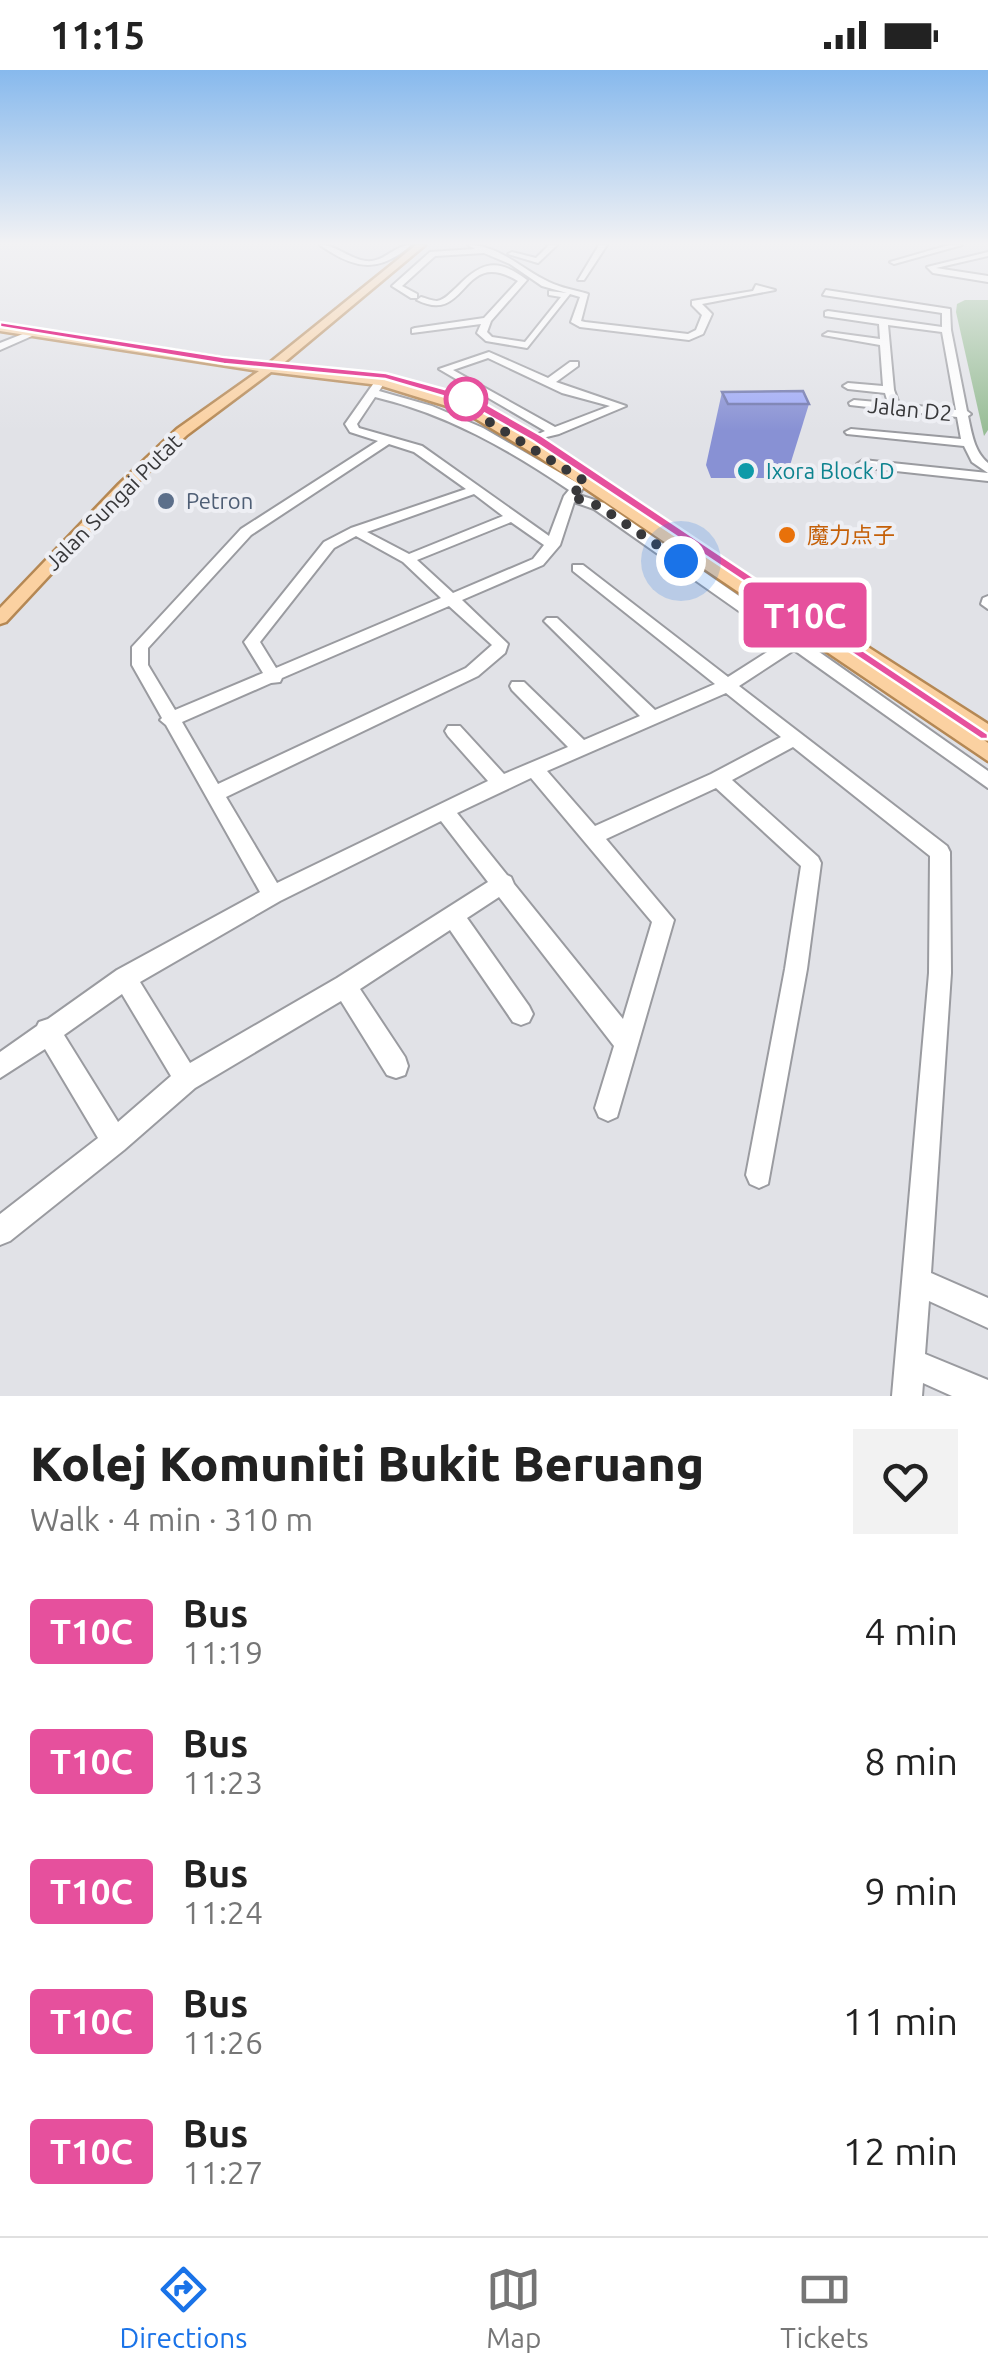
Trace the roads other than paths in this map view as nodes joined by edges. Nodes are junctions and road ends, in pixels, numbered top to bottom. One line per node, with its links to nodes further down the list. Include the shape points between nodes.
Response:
1 (348, 307): 15 (main road, Jalan Sungai Putat)
2 (499, 307): 8 (street)
3 (559, 307): 8 (street, via 530,344 486,338)
4 (582, 307): 5 (street, via 578,324 680,337 700,331 707,314)
5 (699, 307)
6 (924, 307): 10 (street, via 945,310)
7 (828, 314): 9 (street)
8 (487, 320): 11 (street)
9 (883, 321): 10 (street); 14 (street)
10 (946, 330): 27 (street)
11 (415, 332)
12 (828, 335): 14 (street)
13 (5, 336): 16 (main road); 16 (main road, via 36,332)
14 (885, 343): 24 (street)
15 (294, 350): 16 (main road); 18 (main road, Jalan Sungai Putat); 19 (main road, via 294,362)
16 (235, 363): 18 (main road); 22 (main road, via 251,372)
17 (574, 364): 20 (street)
18 (275, 365): 19 (main road); 22 (main road, Jalan Sungai Putat)
19 (314, 370): 22 (main road); 23 (main road); 30 (main road, via 386,376 440,390)
20 (548, 384): 28 (street, via 617,406); 28 (street, via 489,355 444,370)
21 (848, 386): 24 (street)
22 (244, 387): 45 (main road, Jalan Sungai Putat, via 146,465)
23 (376, 387): 31 (street, via 351,427); 36 (main road, via 467,408)
24 (889, 390): 26 (street)
25 (854, 403): 26 (street, Jalan D2)
26 (896, 408): 27 (street, Jalan D2)
27 (965, 414): 32 (street)
28 (556, 432): 30 (street)
29 (851, 432): 32 (street)
30 (538, 438): 43 (main road)
31 (387, 440): 37 (street, via 418,450); 53 (street, via 246,532 148,635 140,665)
32 (968, 443): 34 (street)
33 (863, 464): 35 (street)
34 (988, 468)
35 (988, 477)
36 (577, 489): 40 (street); 47 (main road)
37 (474, 490): 38 (street); 39 (street)
38 (512, 517): 40 (street); 41 (street)
39 (356, 531): 41 (street); 49 (street, via 329,545 252,642)
40 (553, 545): 44 (street, via 538,562)
41 (408, 559): 44 (street)
42 (578, 568): 51 (street)
43 (773, 594): 47 (main road, via 809,623); 48 (main road)
44 (450, 600): 49 (street); 63 (street, via 500,644 488,661)
45 (0, 618)
46 (552, 621): 52 (street)
47 (800, 637): 48 (main road, via 832,638); 51 (street); 58 (main road); 61 (street)
48 (878, 661): 55 (main road)
49 (274, 678): 53 (street)
50 (518, 686): 57 (street)
51 (727, 686): 52 (street); 56 (street)
52 (651, 716): 57 (street)
53 (170, 720): 63 (street)
54 (454, 730): 62 (street)
55 (988, 734)
56 (794, 738): 60 (street); 81 (street, via 932,843 942,858 940,973)
57 (582, 748): 59 (street)
58 (988, 753)
59 (536, 770): 62 (street); 65 (street)
60 (718, 778): 65 (street); 79 (street, via 810,863)
61 (988, 780)
62 (501, 783): 64 (street)
63 (214, 794): 67 (street)
64 (443, 810): 66 (street); 67 (street)
65 (594, 835): 73 (street, via 663,920)
66 (504, 883): 68 (street); 73 (street)
67 (273, 895): 69 (street)
68 (453, 916): 70 (street); 71 (street)
69 (125, 978): 72 (street); 76 (street)
70 (345, 986): 75 (street); 76 (street)
71 (521, 1014)
72 (47, 1030): 74 (street); 78 (street)
73 (627, 1043): 77 (street)
74 (0, 1066)
75 (396, 1066)
76 (186, 1079): 78 (street)
77 (608, 1108)
78 (115, 1141): 80 (street)
79 (759, 1175)
80 (0, 1231)
81 (915, 1280): 82 (street); 83 (street)
82 (988, 1313)
83 (908, 1362): 84 (street); 85 (street)
84 (907, 1396)
85 (988, 1396)

